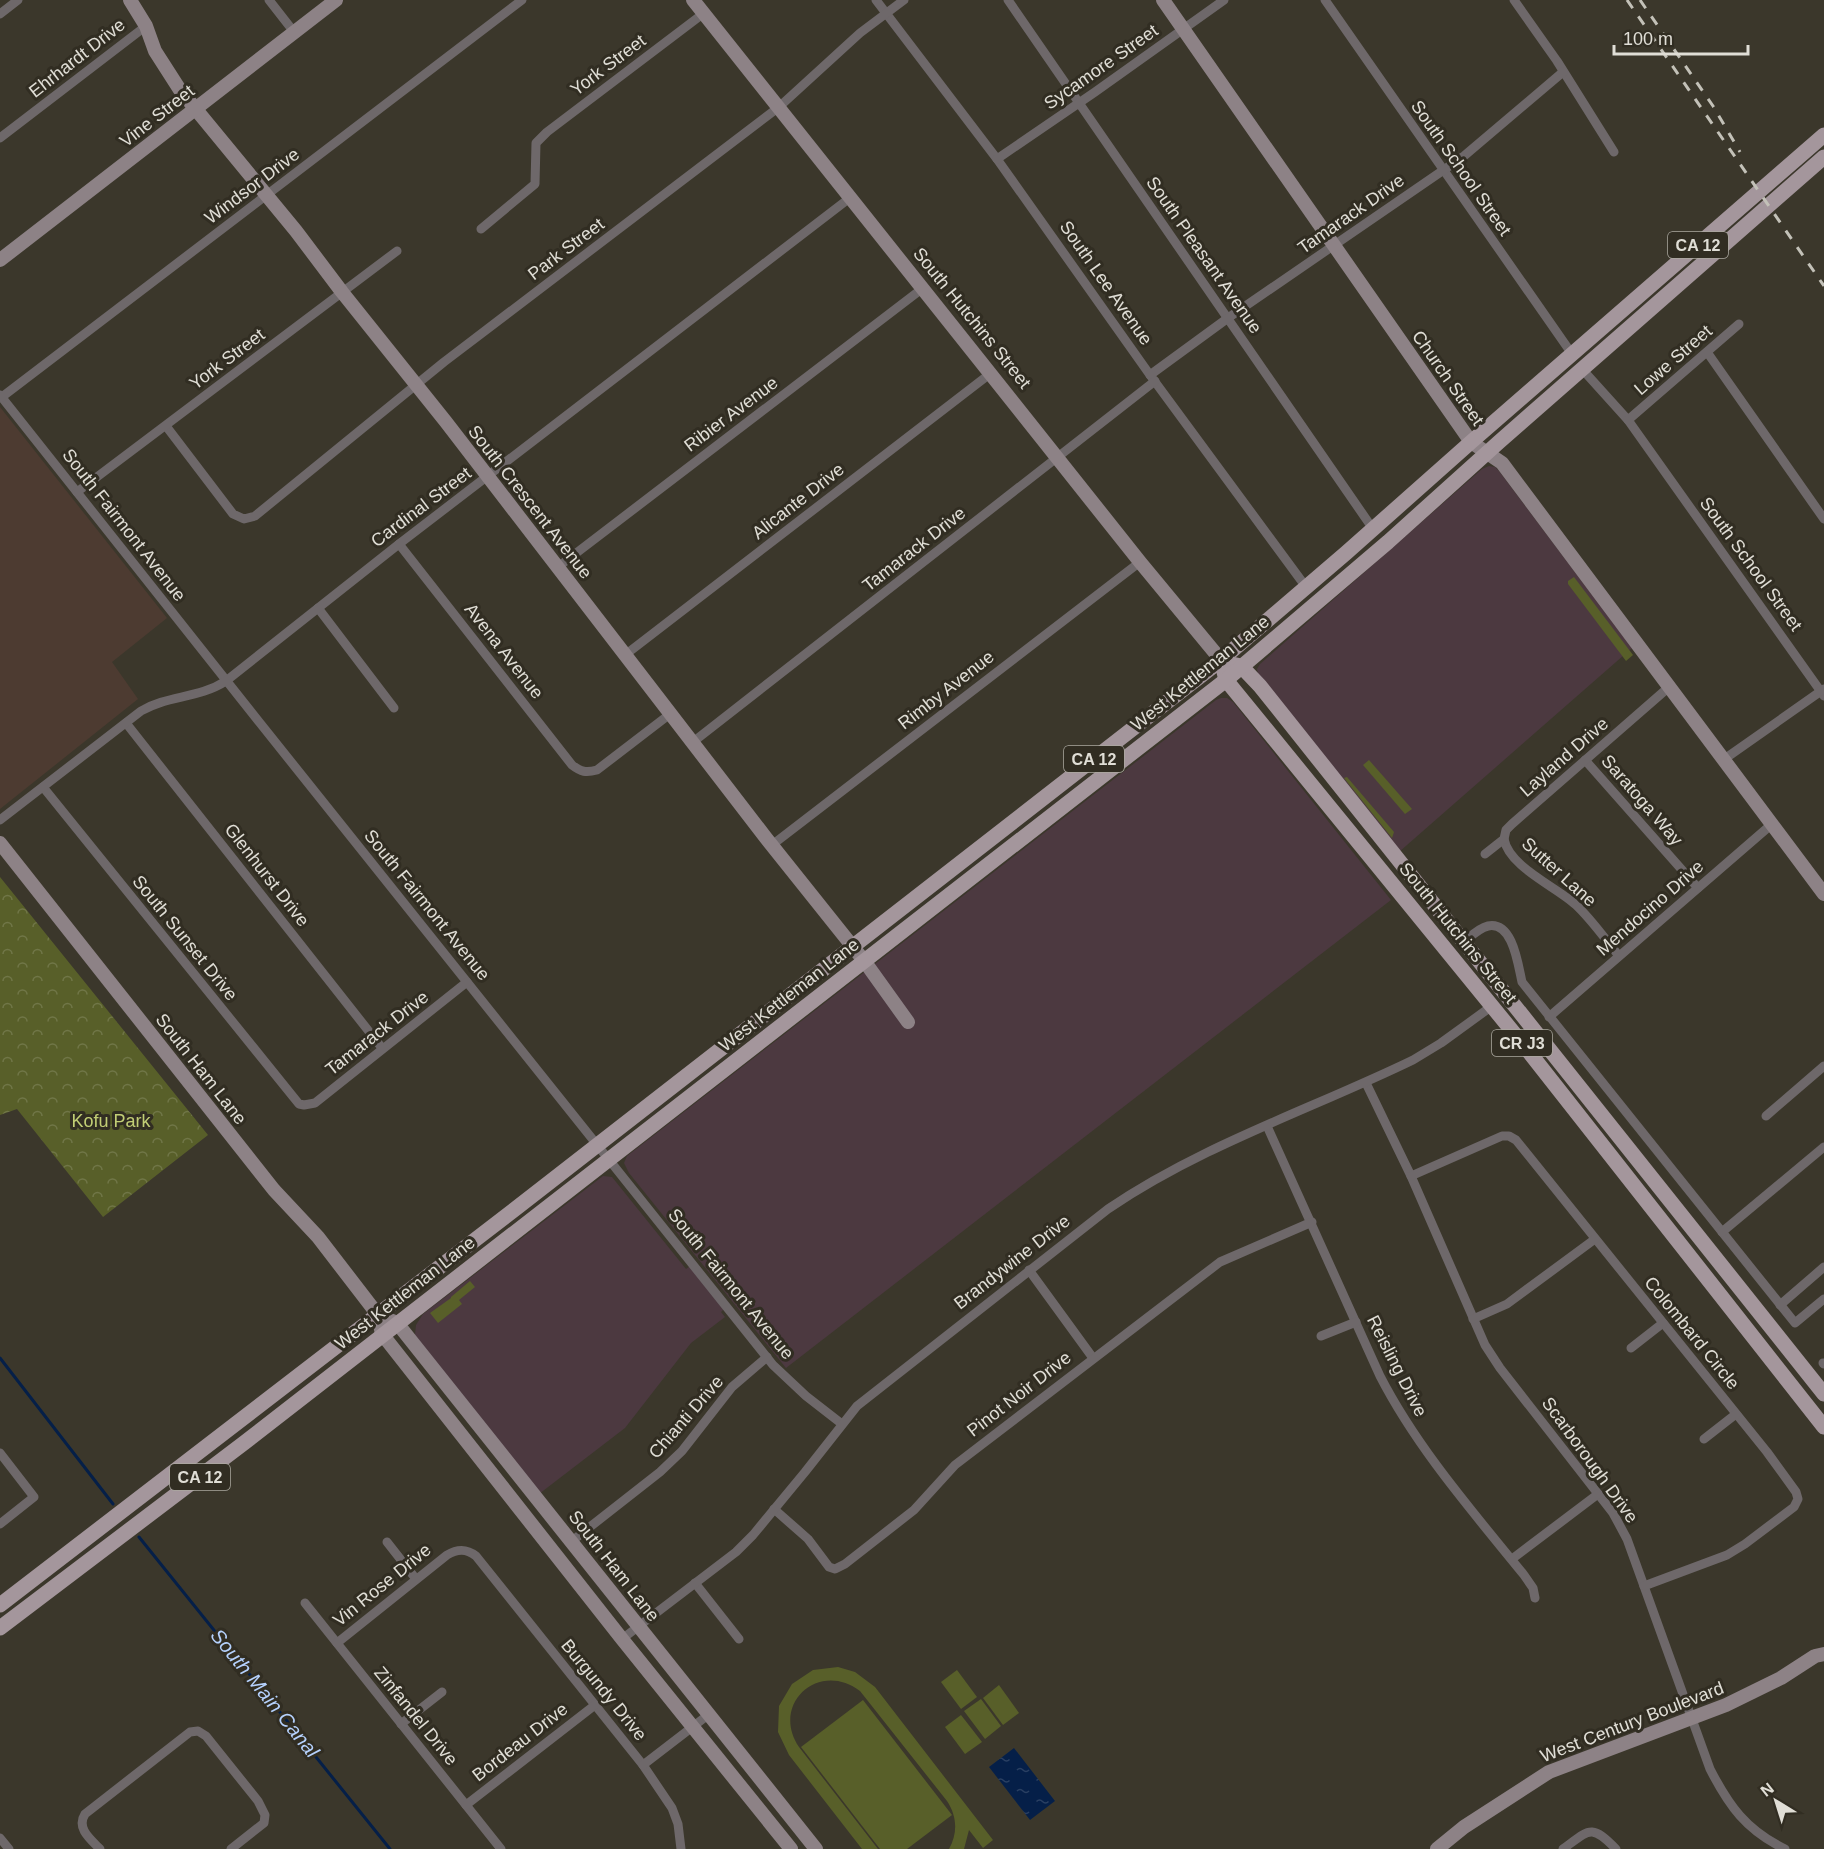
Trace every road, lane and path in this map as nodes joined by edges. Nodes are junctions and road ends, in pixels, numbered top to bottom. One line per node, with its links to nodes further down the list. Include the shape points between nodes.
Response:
1 (18, 0): 16 (street)
2 (130, 0): 17 (street, South Crescent Avenue)
3 (269, 0): 19 (street)
4 (336, 0): 19 (street, Vine Street)
5 (522, 0): 30 (street, Windsor Drive)
6 (693, 0): 15 (street, South Hutchins Street)
7 (876, 0): 14 (street, South Lee Avenue)
8 (904, 0): 14 (street, Park Street)
9 (1008, 0): 21 (street, South Pleasant Avenue)
10 (1163, 0): 18 (street, Church Street)
11 (1224, 0): 18 (street, Sycamore Street)
12 (1325, 0): 29 (street, South School Street)
13 (1514, 0): 20 (street)
14 (886, 12): 22 (street, Park Street); 28 (street, South Lee Avenue)
15 (704, 13): 22 (street, South Hutchins Street); 32 (street, York Street, via 547,132 536,143 534,184)
16 (0, 14)
17 (146, 26): 23 (street, South Crescent Avenue, via 159,58); 25 (street, Ehrhardt Drive)
18 (1183, 29): 21 (street, Sycamore Street); 33 (street, Church Street)
19 (294, 32): 23 (street, Vine Street)
20 (1563, 72): 26 (street); 29 (street, Tamarack Drive)
21 (1079, 104): 28 (street, Sycamore Street); 38 (street, South Pleasant Avenue)
22 (779, 107): 31 (street, South Hutchins Street); 45 (street, Park Street)
23 (196, 109): 30 (street, South Crescent Avenue); 35 (street, Vine Street)
24 (1824, 135): 41 (main road, CA 12)
25 (0, 138)
26 (1614, 152)
27 (1824, 157): 42 (main road, CA 12)
28 (997, 159): 44 (street, South Lee Avenue)
29 (1442, 170): 33 (street, Tamarack Drive); 41 (street, South School Street)
30 (266, 196): 37 (street, South Crescent Avenue); 46 (street, Windsor Drive)
31 (851, 197): 36 (street, South Hutchins Street); 52 (street, Cardinal Street)
32 (481, 229)
33 (1333, 247): 38 (street, Tamarack Drive); 49 (street, Church Street)
34 (397, 251): 37 (street, York Street)
35 (0, 260)
36 (923, 288): 43 (street, South Hutchins Street); 58 (street, Ribier Avenue)
37 (342, 292): 45 (street, South Crescent Avenue); 48 (street, York Street)
38 (1228, 318): 44 (street, Tamarack Drive); 55 (street, South Pleasant Avenue)
39 (1739, 324): 40 (street, Lowe Street)
40 (1707, 352): 47 (street, Lowe Street); 54 (street)
41 (1572, 354): 49 (main road, West Kettleman Lane / CA 12)
42 (1582, 369): 47 (street, South School Street); 50 (main road, West Kettleman Lane / CA 12)
43 (991, 373): 51 (street, South Hutchins Street); 61 (street, Alicante Drive)
44 (1153, 378): 51 (street, Tamarack Drive); 59 (street, South Lee Avenue)
45 (416, 384): 48 (street, Park Street, via 255,516 244,519 233,514); 52 (street, South Crescent Avenue)
46 (1, 396): 53 (street, South Fairmont Avenue)
47 (1628, 420): 67 (street, South School Street)
48 (166, 426): 53 (street, York Street)
49 (1471, 442): 50 (street, Church Street); 55 (main road, West Kettleman Lane / CA 12)
50 (1488, 453): 63 (main road, West Kettleman Lane / CA 12); 66 (street, Church Street, via 1502,463)
51 (1058, 458): 57 (street, South Hutchins Street); 71 (street, Tamarack Drive)
52 (489, 477): 56 (street, Cardinal Street); 58 (street, South Crescent Avenue)
53 (77, 492): 65 (street, South Fairmont Avenue)
54 (1824, 519)
55 (1373, 529): 59 (main road, West Kettleman Lane / CA 12)
56 (399, 544): 60 (street, Cardinal Street); 69 (street, Avena Avenue, via 572,765 586,773 597,770)
57 (1140, 562): 62 (street, South Hutchins Street); 83 (street, Rimby Avenue)
58 (558, 567): 61 (street, South Crescent Avenue)
59 (1306, 587): 62 (main road, West Kettleman Lane / CA 12)
60 (318, 608): 65 (street, Cardinal Street); 68 (street)
61 (625, 655): 69 (street, South Crescent Avenue)
62 (1221, 660): 63 (main road); 64 (main road, South Hutchins Street / CR J3); 74 (main road, West Kettleman Lane / CA 12)
63 (1241, 666): 64 (main road, West Kettleman Lane / CA 12); 78 (main road, South Hutchins Street / CR J3)
64 (1226, 680): 76 (main road, South Hutchins Street / CR J3); 77 (main road, West Kettleman Lane / CA 12)
65 (226, 681): 70 (street, Cardinal Street, via 189,697 153,704); 91 (street, South Fairmont Avenue)
66 (1670, 687): 72 (street, Layland Drive); 73 (street, Church Street)
67 (1823, 692): 73 (street)
68 (394, 708)
69 (670, 714): 71 (street, South Crescent Avenue)
70 (126, 723): 75 (street, Cardinal Street); 95 (street, Glenhurst Drive)
71 (693, 742): 83 (street, South Crescent Avenue)
72 (1585, 760): 81 (street, Layland Drive, via 1512,824); 85 (street, Saratoga Way)
73 (1723, 760): 80 (street, Church Street)
74 (1077, 772): 77 (main road); 88 (main road, West Kettleman Lane / CA 12)
75 (44, 787): 79 (street, Cardinal Street); 98 (street, South Sunset Drive, via 296,1102)
76 (1321, 796): 78 (main road, via 1339,798); 92 (main road, South Hutchins Street / CR J3)
77 (1060, 808): 90 (main road, West Kettleman Lane / CA 12)
78 (1358, 808): 87 (main road, South Hutchins Street / CR J3)
79 (0, 820)
80 (1772, 824): 85 (street, Mendocino Drive); 86 (street, Church Street)
81 (1504, 839): 84 (street, Layland Drive); 89 (street, Sutter Lane, via 1517,859 1576,904)
82 (0, 843): 112 (street, South Ham Lane)
83 (772, 845): 88 (street, South Crescent Avenue)
84 (1485, 854)
85 (1698, 888): 89 (street, Mendocino Drive)
86 (1824, 894)
87 (1464, 942): 93 (street, via 1488,926 1498,926 1506,932 1522,982); 122 (main road, South Hutchins Street / CR J3)
88 (852, 947): 90 (street, South Crescent Avenue); 101 (main road, West Kettleman Lane / CA 12)
89 (1619, 956): 93 (street, Mendocino Drive)
90 (865, 962): 94 (street, South Crescent Avenue); 103 (main road, West Kettleman Lane / CA 12)
91 (467, 982): 95 (street, Tamarack Drive); 101 (street, South Fairmont Avenue)
92 (1492, 1006): 97 (street, Brandywine Drive, via 1441,1043); 125 (main road, South Hutchins Street / CR J3)
93 (1550, 1017): 106 (street)
94 (908, 1022)
95 (382, 1048): 98 (street, Tamarack Drive, via 315,1103)
96 (1824, 1066): 99 (street)
97 (1366, 1083): 100 (street, Brandywine Drive); 104 (street, Scarborough Drive)
98 (304, 1106)
99 (1766, 1116)
100 (1267, 1126): 105 (street, Reisling Drive); 109 (street, Brandywine Drive, via 1149,1181)
101 (598, 1144): 103 (street, South Fairmont Avenue); 112 (main road, West Kettleman Lane / CA 12)
102 (1824, 1147): 106 (street)
103 (609, 1160): 115 (main road, West Kettleman Lane / CA 12); 120 (street, South Fairmont Avenue)
104 (1411, 1176): 107 (street, Colombard Circle, via 1509,1136); 113 (street, Scarborough Drive)
105 (1312, 1222): 114 (street, Reisling Drive); 121 (street, Pinot Noir Drive, via 1220,1262)
106 (1722, 1233): 111 (street)
107 (1595, 1239): 113 (street, via 1507,1304); 116 (street, Colombard Circle)
108 (1824, 1267): 111 (street)
109 (1029, 1270): 121 (street); 124 (street, Brandywine Drive, via 857,1406)
110 (1824, 1299): 111 (street, via 1795,1323)
111 (1780, 1305)
112 (378, 1315): 115 (street, South Ham Lane); 117 (street, South Ham Lane); 140 (main road, West Kettleman Lane / CA 12)
113 (1473, 1319): 128 (street, Scarborough Drive, via 1500,1368)
114 (1356, 1322): 118 (street); 133 (street, Reisling Drive, via 1397,1409)
115 (397, 1323): 117 (main road, West Kettleman Lane / CA 12); 131 (street, South Ham Lane)
116 (1663, 1323): 119 (street); 123 (street, Colombard Circle)
117 (382, 1334): 142 (main road, West Kettleman Lane / CA 12); 143 (street, South Ham Lane)
118 (1321, 1336)
119 (1630, 1348)
120 (767, 1357): 124 (street, South Fairmont Avenue, via 806,1396); 131 (street, Chianti Drive, via 732,1387 682,1451 660,1472)
121 (1093, 1358): 129 (street, Pinot Noir Drive, via 955,1465 914,1510 836,1569 829,1567 808,1539)
122 (1824, 1394)
123 (1736, 1414): 126 (street); 137 (street, Colombard Circle, via 1798,1499 1746,1544 1727,1555)
124 (842, 1424): 129 (street, Brandywine Drive)
125 (1824, 1427)
126 (1704, 1439)
127 (0, 1453): 130 (street, via 34,1497)
128 (1598, 1494): 133 (street); 137 (street, Scarborough Drive, via 1627,1539)
129 (774, 1509): 136 (street, Brandywine Drive, via 736,1552)
130 (0, 1524)
131 (572, 1541): 141 (street, South Ham Lane)
132 (387, 1542): 135 (street)
133 (1512, 1560): 138 (street, Reisling Drive, via 1533,1588)
134 (480, 1561): 135 (street, Vin Rose Drive, via 470,1551 460,1550); 149 (street, Burgundy Drive)
135 (416, 1579): 145 (street, Vin Rose Drive)
136 (695, 1583): 141 (street, Brandywine Drive); 144 (street)
137 (1644, 1586): 151 (street, Scarborough Drive)
138 (1535, 1598)
139 (305, 1603): 145 (street, Zinfandel Drive)
140 (0, 1605)
141 (639, 1626): 143 (street, Brandywine Drive); 150 (street, South Ham Lane)
142 (0, 1628)
143 (622, 1639): 153 (street, South Ham Lane)
144 (739, 1640)
145 (337, 1643): 152 (street, Zinfandel Drive)
146 (1824, 1643): 147 (street, West Century Boulevard)
147 (1820, 1655): 151 (street, West Century Boulevard, via 1752,1694)
148 (442, 1692): 152 (street)
149 (595, 1705): 154 (street, Burgundy Drive); 155 (street, Bordeau Drive)
150 (708, 1714): 153 (street); 163 (street, South Ham Lane)
151 (1691, 1719): 164 (street, West Century Boulevard, via 1549,1772); 167 (street, Scarborough Drive, via 1710,1768 1736,1813)
152 (401, 1724): 155 (street, Zinfandel Drive)
153 (692, 1727): 154 (street); 162 (street, South Ham Lane)
154 (643, 1765): 161 (street, Burgundy Drive, via 672,1808)
155 (466, 1805): 160 (street, Zinfandel Drive)
156 (0, 1838): 157 (street)
157 (9, 1849)
158 (100, 1849): 159 (street, via 82,1827 85,1814 190,1732 198,1731 258,1801 265,1815 264,1823)
159 (231, 1849)
160 (501, 1849)
161 (681, 1849)
162 (791, 1849)
163 (816, 1849)
164 (1437, 1849)
165 (1563, 1849): 166 (street, via 1592,1831)
166 (1616, 1849)
167 (1785, 1849)

